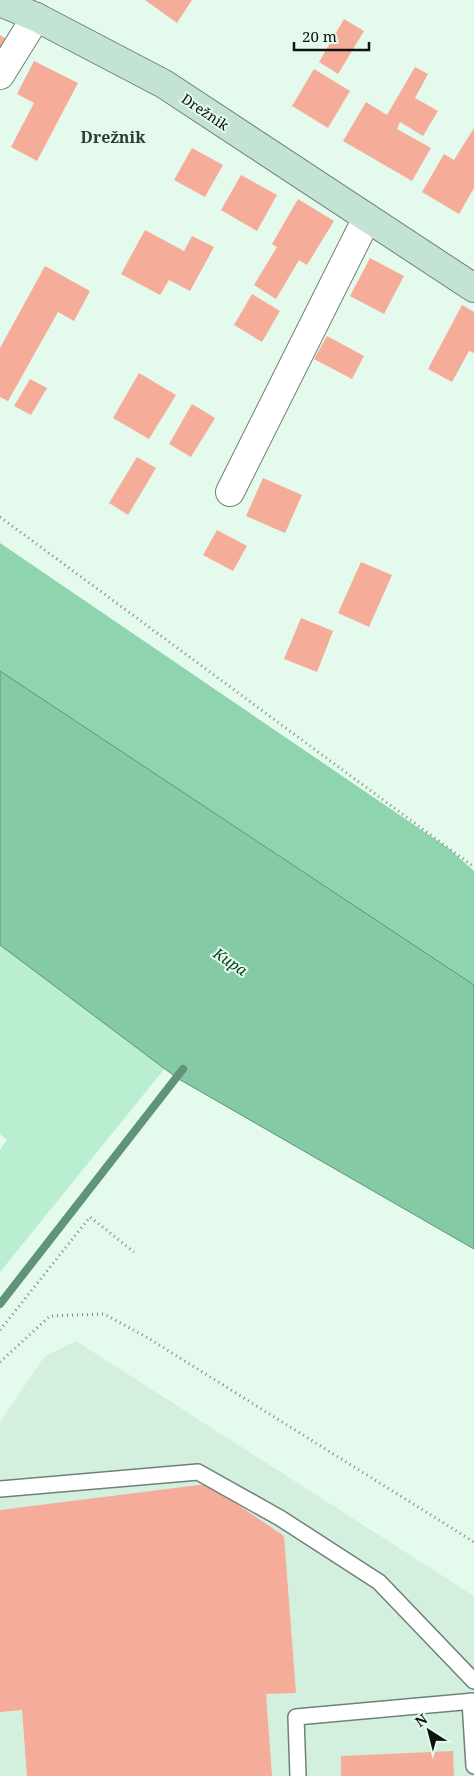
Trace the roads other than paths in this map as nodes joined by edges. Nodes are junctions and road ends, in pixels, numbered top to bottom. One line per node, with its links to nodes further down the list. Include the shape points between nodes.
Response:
1 (0, 2): 2 (street, Drežnik)
2 (36, 17): 3 (street); 4 (street, Drežnik, via 164,84)
3 (0, 75)
4 (367, 218): 5 (street, Drežnik); 6 (street)
5 (474, 288)
6 (230, 492)
7 (0, 1488): 8 (lane, via 198,1472 280,1518 379,1582)
8 (474, 1681)
9 (472, 1701): 10 (lane); 11 (lane, via 296,1717)
10 (474, 1766)
11 (298, 1776)

